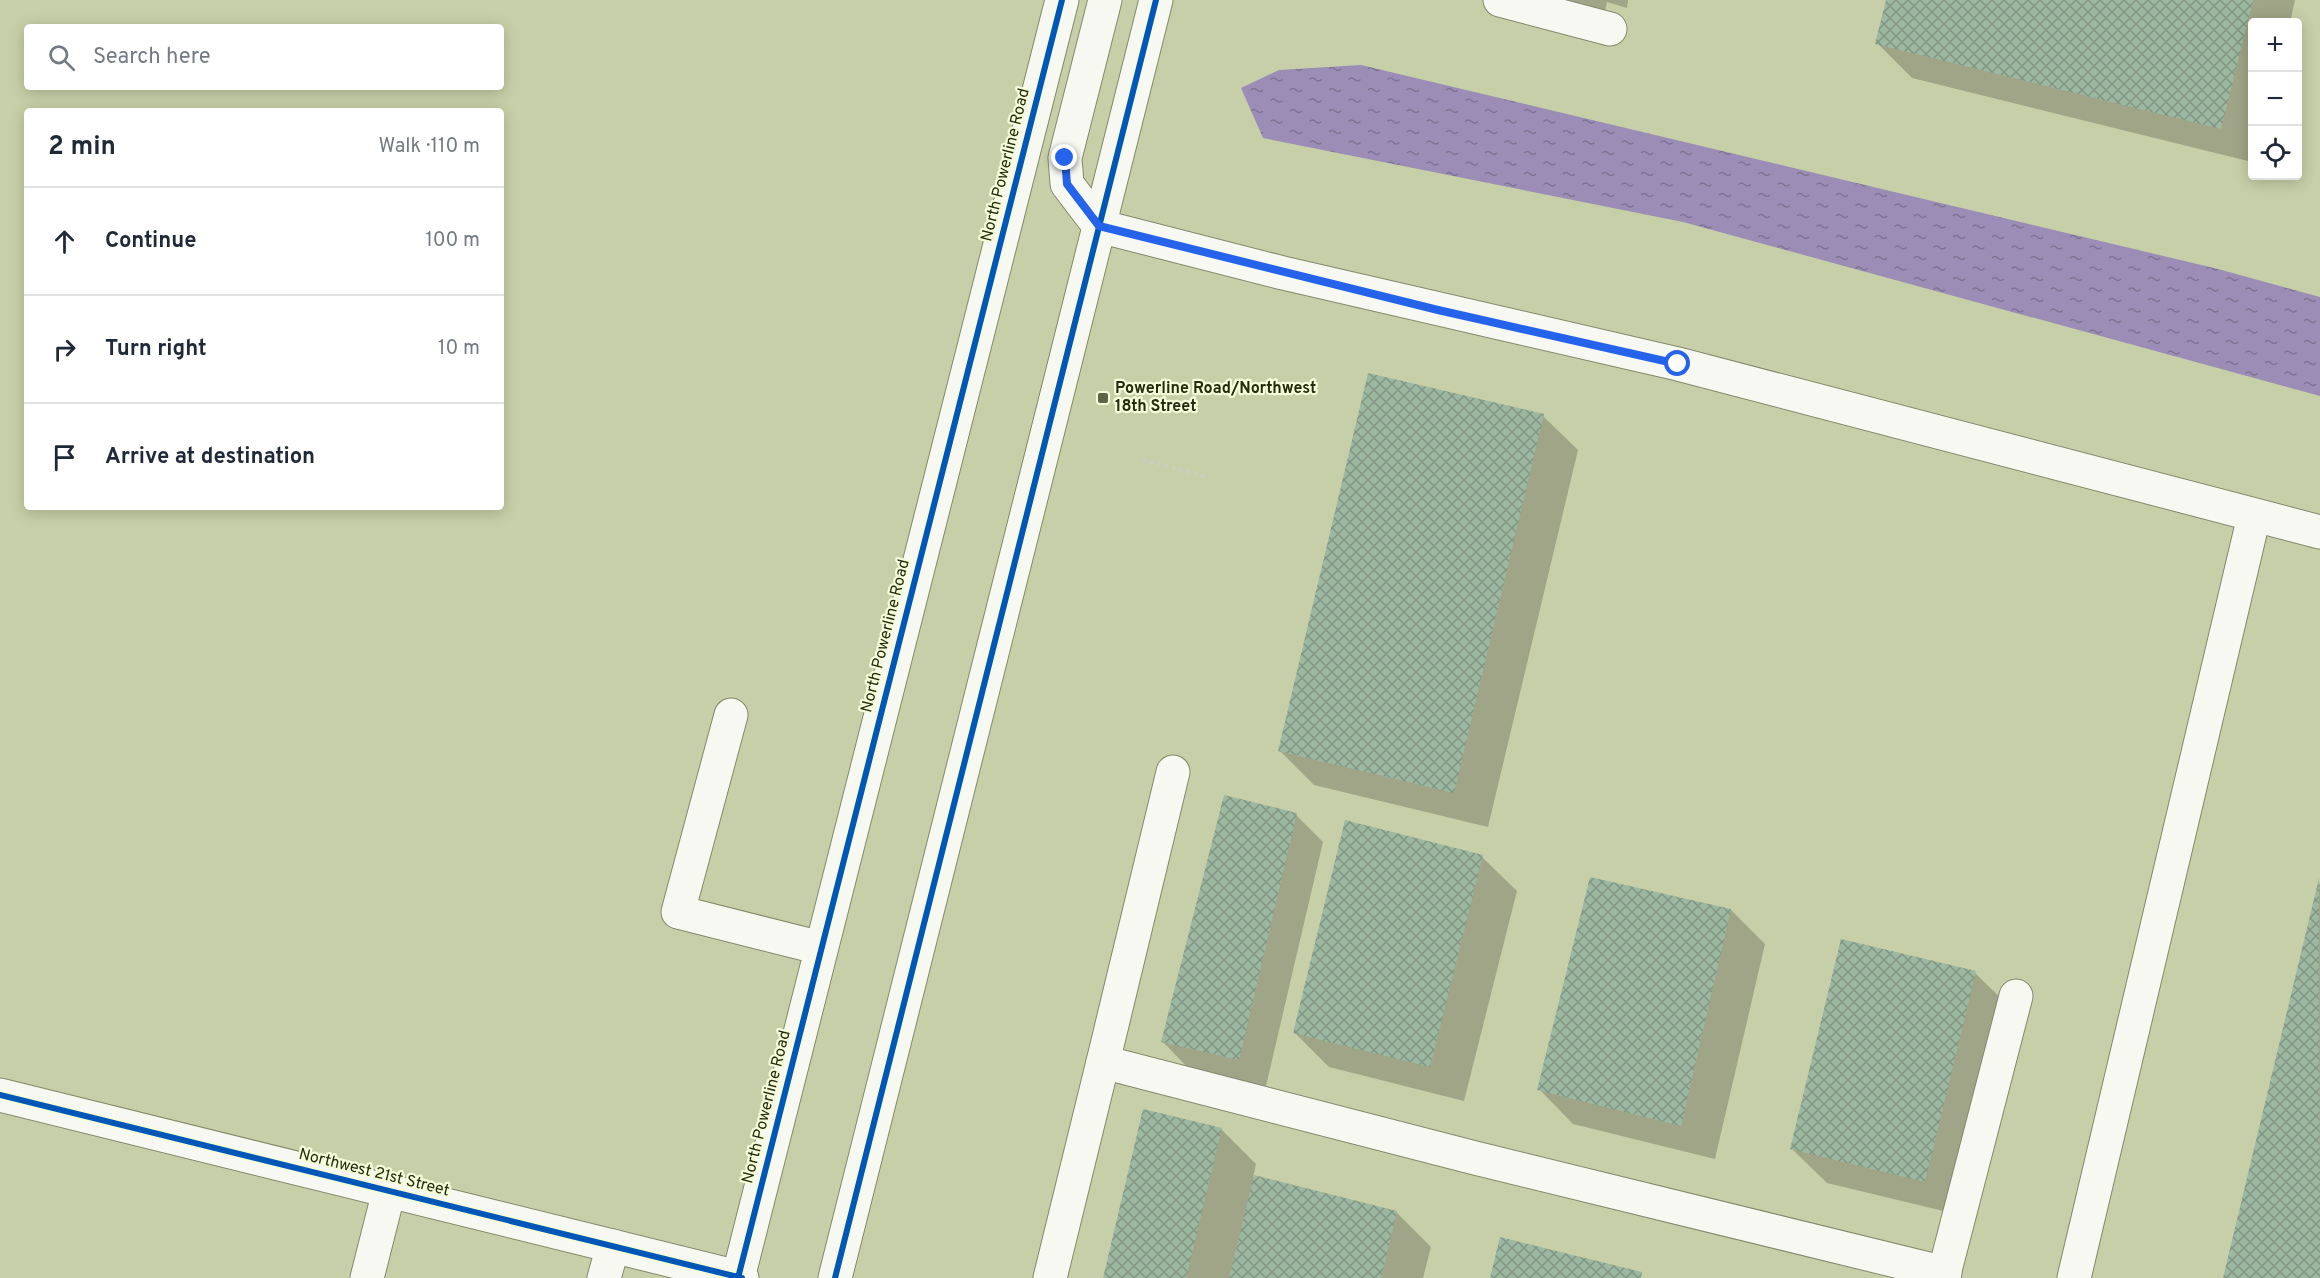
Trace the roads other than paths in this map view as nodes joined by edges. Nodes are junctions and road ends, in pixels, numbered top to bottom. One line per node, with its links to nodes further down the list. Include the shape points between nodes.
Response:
1 (1062, 0): 11 (main road, North Powerline Road)
2 (1105, 0): 6 (main road, via 1065,158 1067,184)
3 (1156, 0): 6 (main road)
4 (1500, 0): 5 (main road)
5 (1610, 29)
6 (1099, 226): 7 (main road, via 1349,289 1678,364); 21 (main road)
7 (2254, 516): 8 (main road); 23 (main road)
8 (2320, 532)
9 (731, 715): 11 (main road, via 678,912)
10 (1173, 772): 13 (main road)
11 (821, 948): 20 (main road, North Powerline Road)
12 (2016, 996): 17 (main road)
13 (1103, 1062): 17 (main road); 22 (main road)
14 (0, 1095): 15 (main road, Northwest 21st Street)
15 (389, 1191): 16 (main road, Northwest 21st Street); 18 (main road)
16 (613, 1246): 19 (main road); 20 (main road, Northwest 21st Street)
17 (1944, 1275)
18 (368, 1278)
19 (604, 1278)
20 (739, 1278)
21 (836, 1278)
22 (1050, 1278)
23 (2074, 1278)

